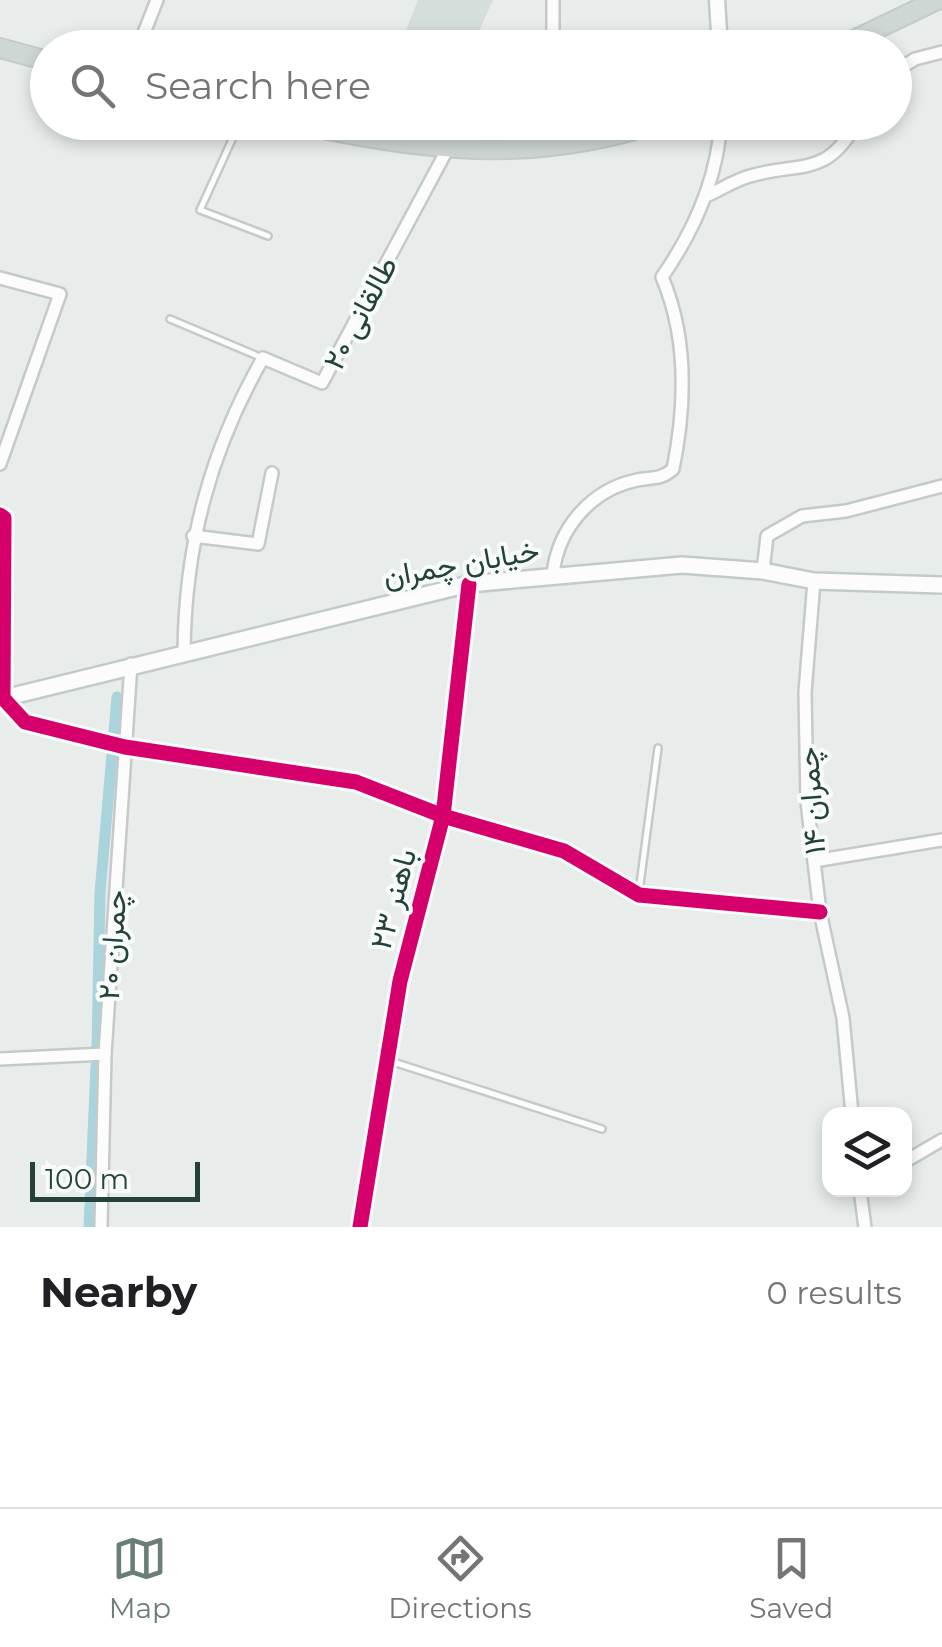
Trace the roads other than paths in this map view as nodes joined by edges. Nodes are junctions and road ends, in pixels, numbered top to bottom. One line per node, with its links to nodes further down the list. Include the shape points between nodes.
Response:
1 (157, 0): 5 (street)
2 (553, 0): 6 (street)
3 (717, 0): 7 (street)
4 (937, 0): 8 (main road)
5 (145, 30)
6 (553, 30)
7 (719, 30)
8 (874, 30)
9 (0, 48): 11 (main road)
10 (942, 52): 12 (street)
11 (30, 56)
12 (912, 61)
13 (232, 140): 22 (lane, via 200,210)
14 (391, 140): 19 (main road)
15 (534, 140): 20 (street)
16 (593, 140): 20 (main road)
17 (717, 140): 21 (street)
18 (847, 140): 21 (street, via 842,150 793,172 751,175)
19 (447, 150): 20 (main road); 25 (street, طالقانی ۲۰, via 322,383)
20 (531, 151)
21 (706, 196): 32 (street, via 662,277 683,358 683,424 673,469 609,490 585,506 566,530)
22 (268, 236)
23 (0, 278): 26 (street, via 60,294)
24 (170, 320): 25 (lane, طالقانی ۲۰)
25 (263, 358): 30 (street, via 213,462)
26 (0, 464)
27 (272, 473): 30 (street, via 258,544)
28 (942, 486): 31 (street, via 802,516 767,536)
29 (0, 515): 38 (street)
30 (193, 536): 36 (street)
31 (763, 571): 32 (main road, خیابان چمران, via 682,565); 33 (main road, خیابان چمران)
32 (553, 574): 34 (main road, خیابان چمران)
33 (814, 581): 35 (main road, خیابان چمران); 43 (street, چمران ۱۴, via 805,692)
34 (469, 584): 36 (main road, خیابان چمران); 41 (street, باهنر ۲۳)
35 (942, 585)
36 (184, 652): 37 (main road, خیابان چمران)
37 (131, 664): 38 (main road, خیابان چمران); 39 (street, چمران ۲۰)
38 (1, 699): 39 (street, via 25,722)
39 (126, 747): 41 (street, via 356,782); 46 (street, چمران ۲۰)
40 (658, 748): 44 (lane)
41 (443, 816): 44 (street, via 564,851); 48 (street, باهنر ۲۳, via 400,981)
42 (942, 840): 43 (street)
43 (814, 862): 45 (street, چمران ۱۴)
44 (639, 895): 45 (street)
45 (820, 912): 49 (street, چمران ۱۴, via 843,1018)
46 (105, 1054): 47 (street); 54 (street, چمران ۲۰)
47 (0, 1059)
48 (387, 1060): 50 (lane); 55 (street, باهنر ۲۳)
49 (851, 1107)
50 (602, 1129)
51 (942, 1140): 52 (street)
52 (912, 1157)
53 (861, 1197): 56 (street)
54 (101, 1227)
55 (360, 1227)
56 (865, 1227)

